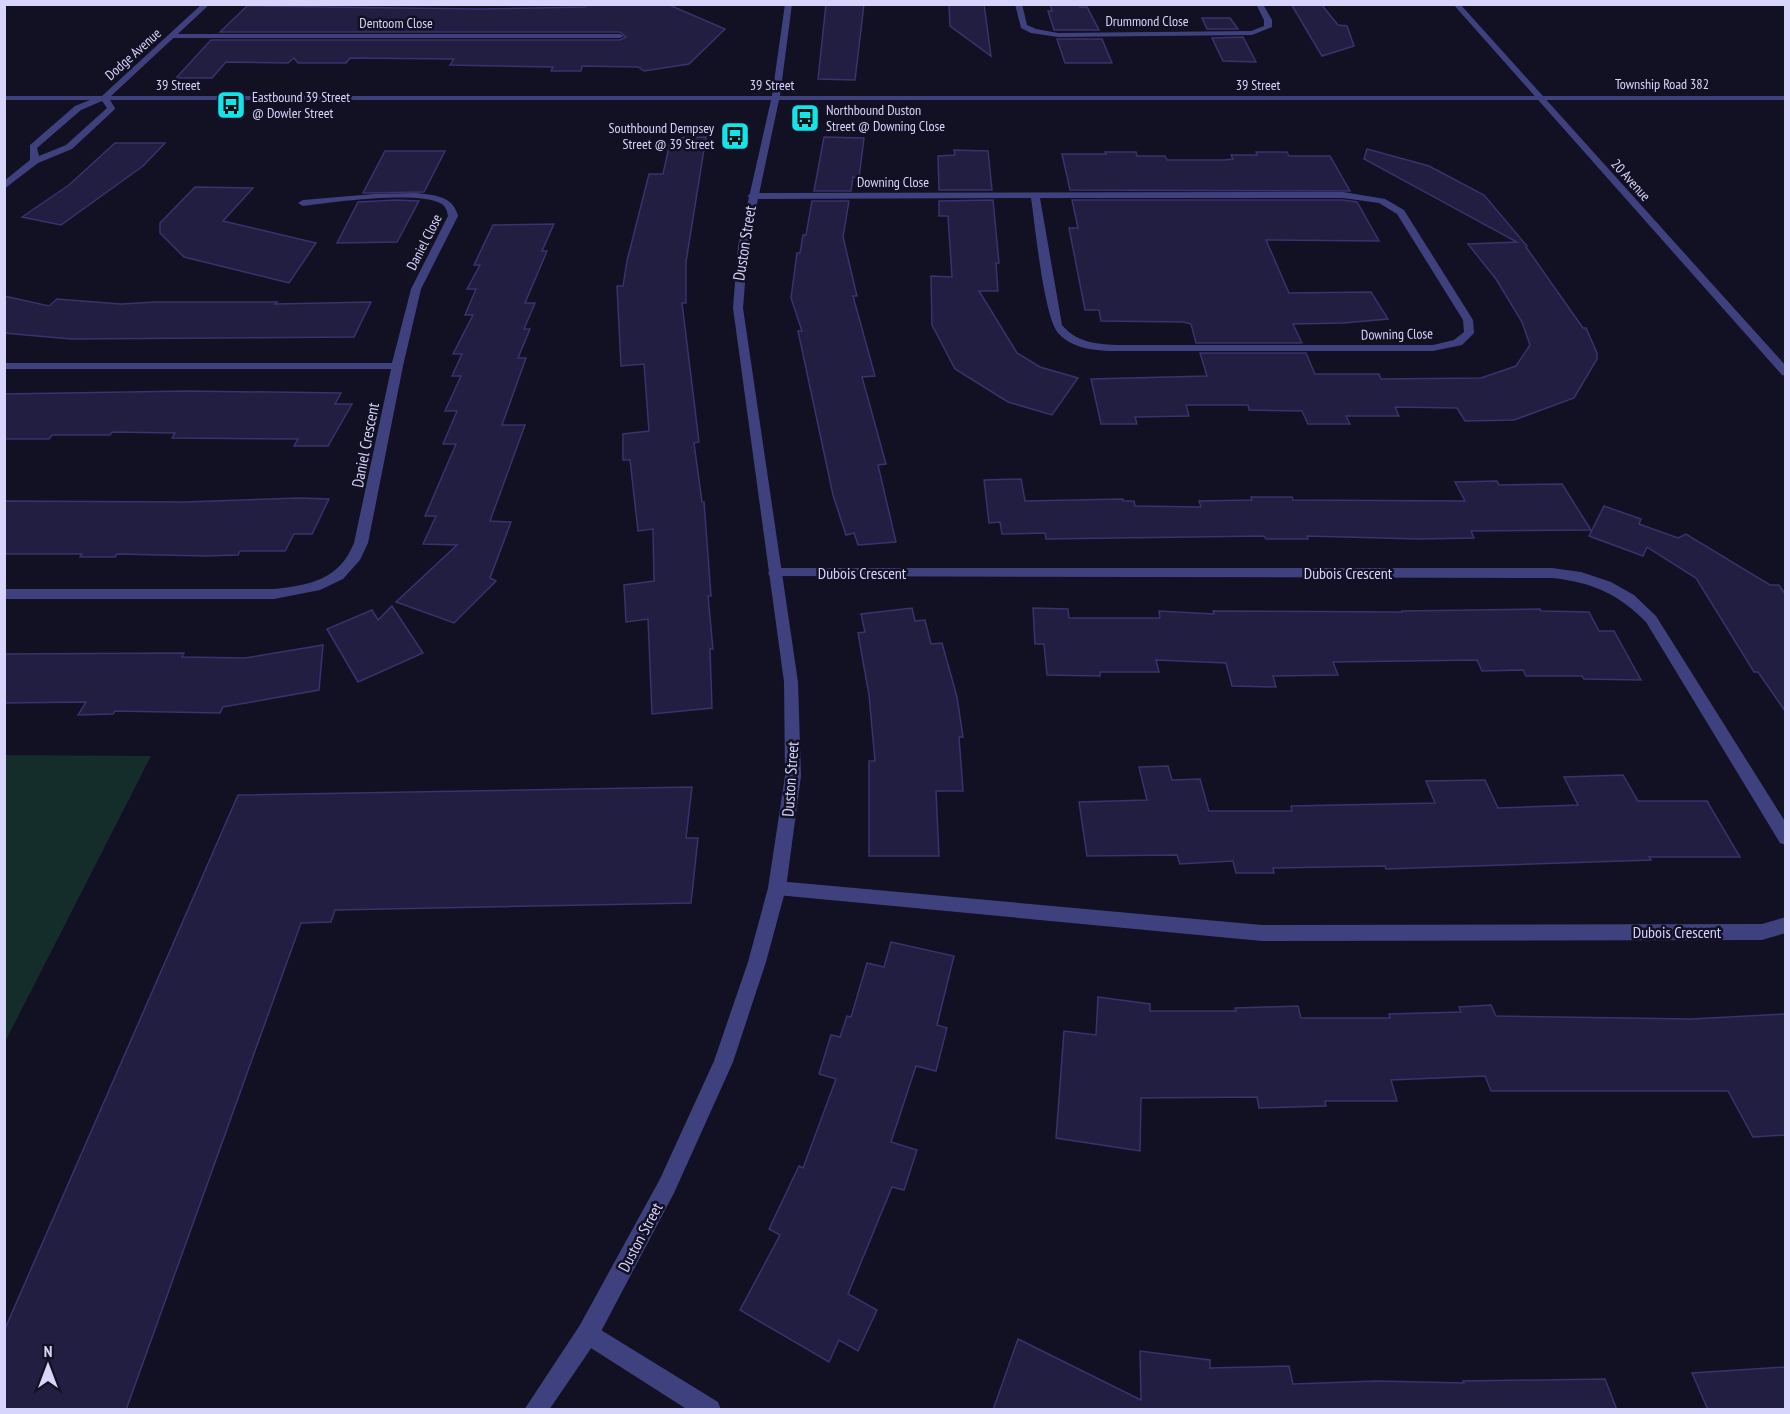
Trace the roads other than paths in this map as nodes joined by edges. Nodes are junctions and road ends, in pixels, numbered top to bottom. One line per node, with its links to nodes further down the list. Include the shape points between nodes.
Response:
1 (207, 4): 6 (street, Dodge Avenue)
2 (789, 4): 10 (street, Duston Street)
3 (1018, 4): 4 (street, Drummond Close, via 1023,26 1058,35 1252,33 1268,27)
4 (1259, 4)
5 (1456, 4): 11 (street, 20 Avenue)
6 (173, 36): 7 (street, Dentoom Close); 9 (street, Dodge Avenue)
7 (620, 36)
8 (4, 98): 9 (street, 39 Street)
9 (104, 98): 10 (street, 39 Street); 13 (street, via 78,108 33,147); 13 (street, via 111,108 94,124 69,147)
10 (774, 98): 11 (street, 39 Street); 15 (street, Duston Street)
11 (1539, 98): 12 (street, Township Road 382); 20 (street, 20 Avenue)
12 (1785, 98)
13 (35, 162): 14 (street)
14 (4, 186)
15 (752, 196): 16 (street, Downing Close); 21 (street, Duston Street, via 737,279 738,308)
16 (1035, 196): 16 (street, Downing Close, via 1057,325 1075,341 1115,348 1433,348 1458,343 1469,333 1468,320 1405,217 1382,201 1343,195)
17 (303, 202): 19 (street, Daniel Close, via 340,197 426,198 444,201 452,210 453,216 416,289)
18 (4, 366): 19 (street)
19 (397, 366): 22 (street, Daniel Crescent, via 362,543 358,556 340,575 314,587 274,594)
20 (1785, 373)
21 (775, 573): 23 (street, Dubois Crescent, via 1552,573 1594,579 1629,597 1651,619); 24 (street, Duston Street, via 791,682 794,752)
22 (4, 594)
23 (1785, 838)
24 (777, 888): 25 (street, Dubois Crescent, via 1214,930 1303,934 1762,932); 26 (street, Duston Street, via 758,962 723,1062 667,1186)
25 (1785, 925)
26 (588, 1333): 27 (street, Duston Street); 28 (street)
27 (535, 1410)
28 (710, 1410)

